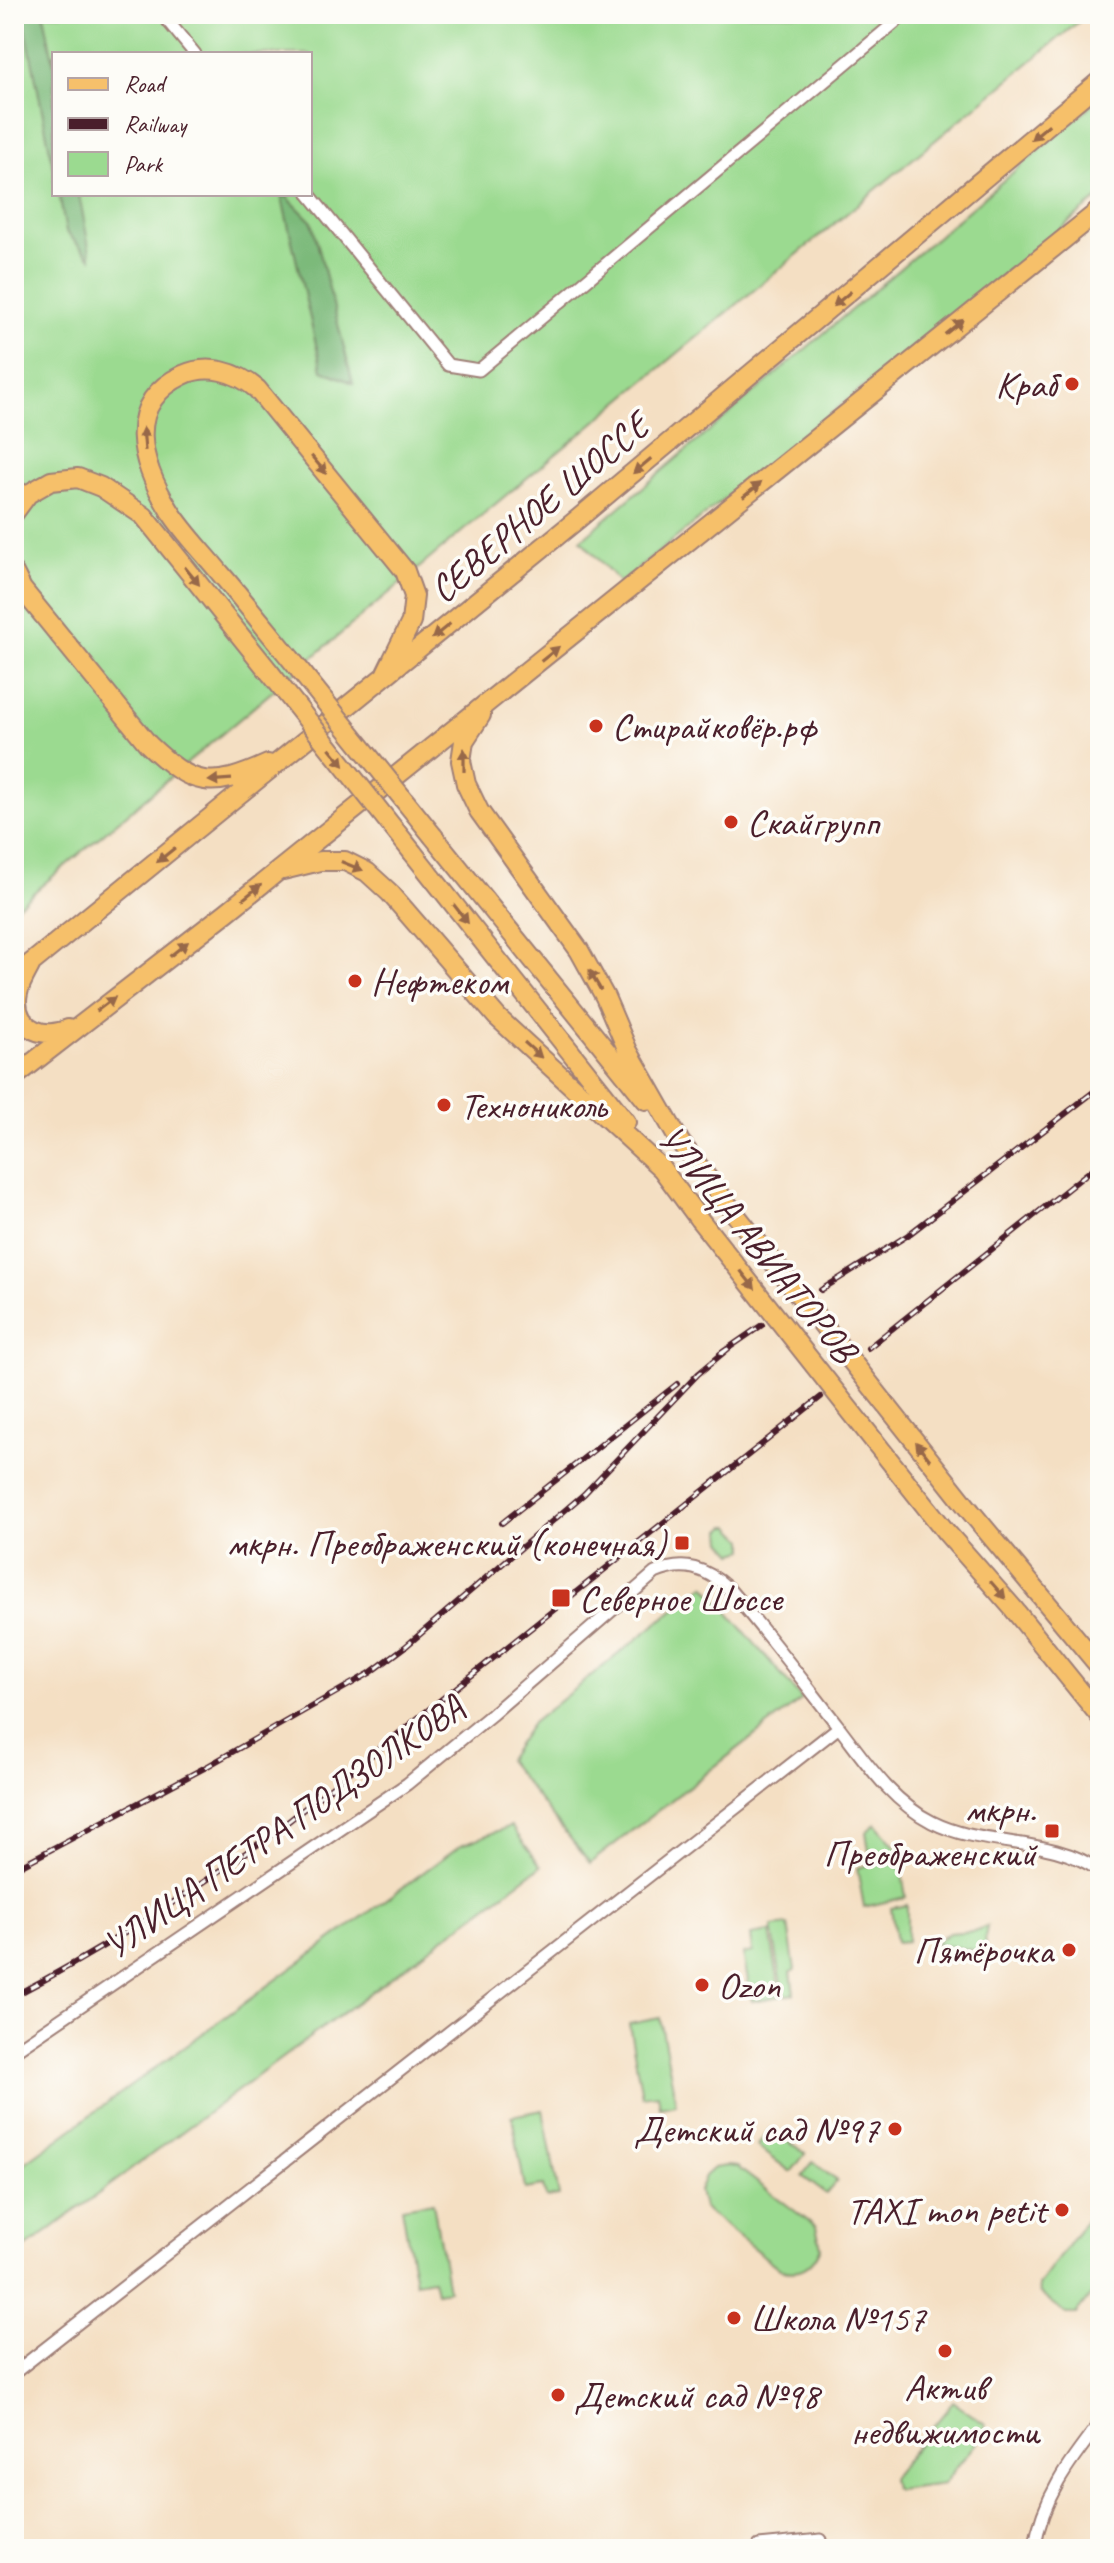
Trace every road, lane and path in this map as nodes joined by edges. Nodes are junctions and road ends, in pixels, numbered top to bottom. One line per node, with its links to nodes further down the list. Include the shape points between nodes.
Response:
1 (162, 14): 3 (street)
2 (905, 14): 5 (street, via 479,370 448,365)
3 (193, 52)
4 (1100, 81): 9 (main road, СЕВЕРНОЕ ШОССЕ, one-way to 9)
5 (311, 196)
6 (1100, 210): 10 (main road, one-way to 6)
7 (14, 513): 18 (main road, one-way to 18, bridge, via 28,494 51,481 78,478 144,516)
8 (14, 573): 11 (main road, one-way to 8, via 233,779 211,782 178,770 148,744)
9 (383, 679): 11 (main road, СЕВЕРНОЕ ШОССЕ); 17 (main road, one-way to 9, bridge, via 170,511 147,463 141,432 147,404 167,383 191,371 217,370 242,377 405,571 414,596 411,622)
10 (489, 702): 12 (main road); 17 (main road, УЛИЦА АВИАТОРОВ, one-way to 10, via 579,950 479,811 466,784 464,741)
11 (292, 753): 13 (main road, СЕВЕРНОЕ ШОССЕ, one-way to 13)
12 (277, 872): 15 (main road, one-way to 12); 18 (main road, УЛИЦА АВИАТОРОВ, one-way to 18, via 320,861 345,861 367,872 497,1017)
13 (32, 963): 14 (main road, СЕВЕРНОЕ ШОССЕ); 15 (main road, via 17,1002 29,1027 55,1035)
14 (14, 977)
15 (82, 1023): 16 (main road)
16 (14, 1077)
17 (680, 1142): 19 (main road, УЛИЦА АВИАТОРОВ, one-way to 17, bridge)
18 (662, 1169): 20 (main road, УЛИЦА АВИАТОРОВ, one-way to 20, bridge, via 946,1532)
19 (1100, 1667)
20 (1100, 1716)
21 (839, 1727): 22 (street, УЛИЦА ПЕТРА ПОДЗОЛКОВА, via 892,1794 933,1823 1069,1854); 23 (street, УЛИЦА ПЕТРА ПОДЗОЛКОВА, via 729,1589 699,1568 670,1566 655,1573 407,1784); 24 (street)
22 (1100, 1871)
23 (14, 2051)
24 (14, 2373)
25 (1100, 2423): 28 (street, via 1060,2476)
26 (821, 2540): 27 (street)
27 (759, 2546)
28 (1034, 2549)

